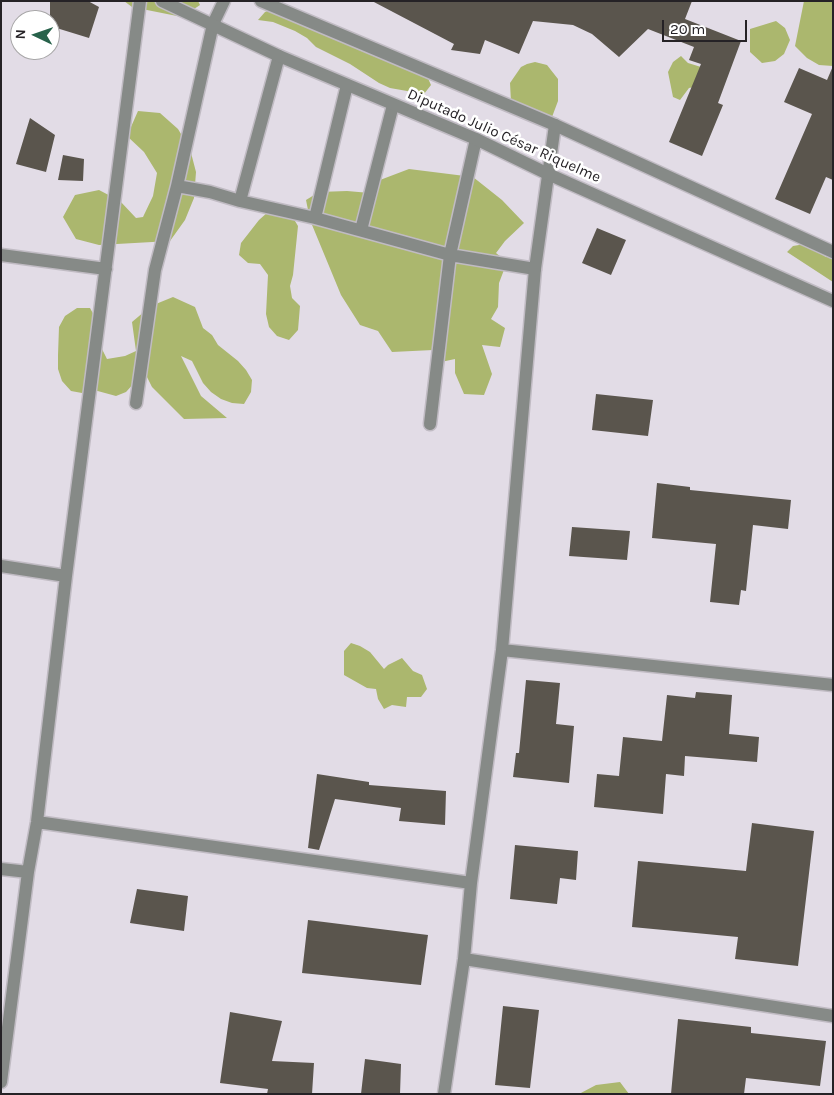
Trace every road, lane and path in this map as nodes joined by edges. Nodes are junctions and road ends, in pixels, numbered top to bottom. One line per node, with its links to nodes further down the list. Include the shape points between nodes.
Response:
1 (140, 1): 19 (street)
2 (162, 1): 5 (street, Diputado Julio César Riquelme)
3 (224, 1): 5 (street)
4 (261, 1): 9 (street, Diputado Julio César Riquelme)
5 (214, 24): 6 (street, Diputado Julio César Riquelme); 12 (street)
6 (279, 56): 7 (street, Diputado Julio César Riquelme); 13 (street)
7 (347, 85): 8 (street, Diputado Julio César Riquelme); 14 (street)
8 (393, 105): 10 (street, Diputado Julio César Riquelme); 15 (street)
9 (555, 125): 11 (street); 16 (street, Diputado Julio César Riquelme)
10 (476, 139): 11 (street, Diputado Julio César Riquelme); 18 (street)
11 (548, 174): 20 (street); 21 (street, Diputado Julio César Riquelme)
12 (177, 186): 13 (street); 22 (street, via 155,270)
13 (240, 200): 14 (street)
14 (315, 218): 15 (street)
15 (361, 230): 18 (street)
16 (833, 252)
17 (1, 254): 19 (street)
18 (450, 255): 20 (street); 23 (street)
19 (106, 269): 25 (street)
20 (535, 269): 26 (street)
21 (833, 301)
22 (136, 403)
23 (430, 424)
24 (1, 566): 25 (street)
25 (66, 576): 28 (street)
26 (502, 650): 27 (street); 31 (street)
27 (833, 685)
28 (38, 822): 30 (street); 31 (street)
29 (1, 868): 30 (street)
30 (28, 872): 34 (street)
31 (471, 883): 32 (street)
32 (464, 959): 33 (street); 35 (street)
33 (833, 1016)
34 (1, 1082)
35 (444, 1094)

